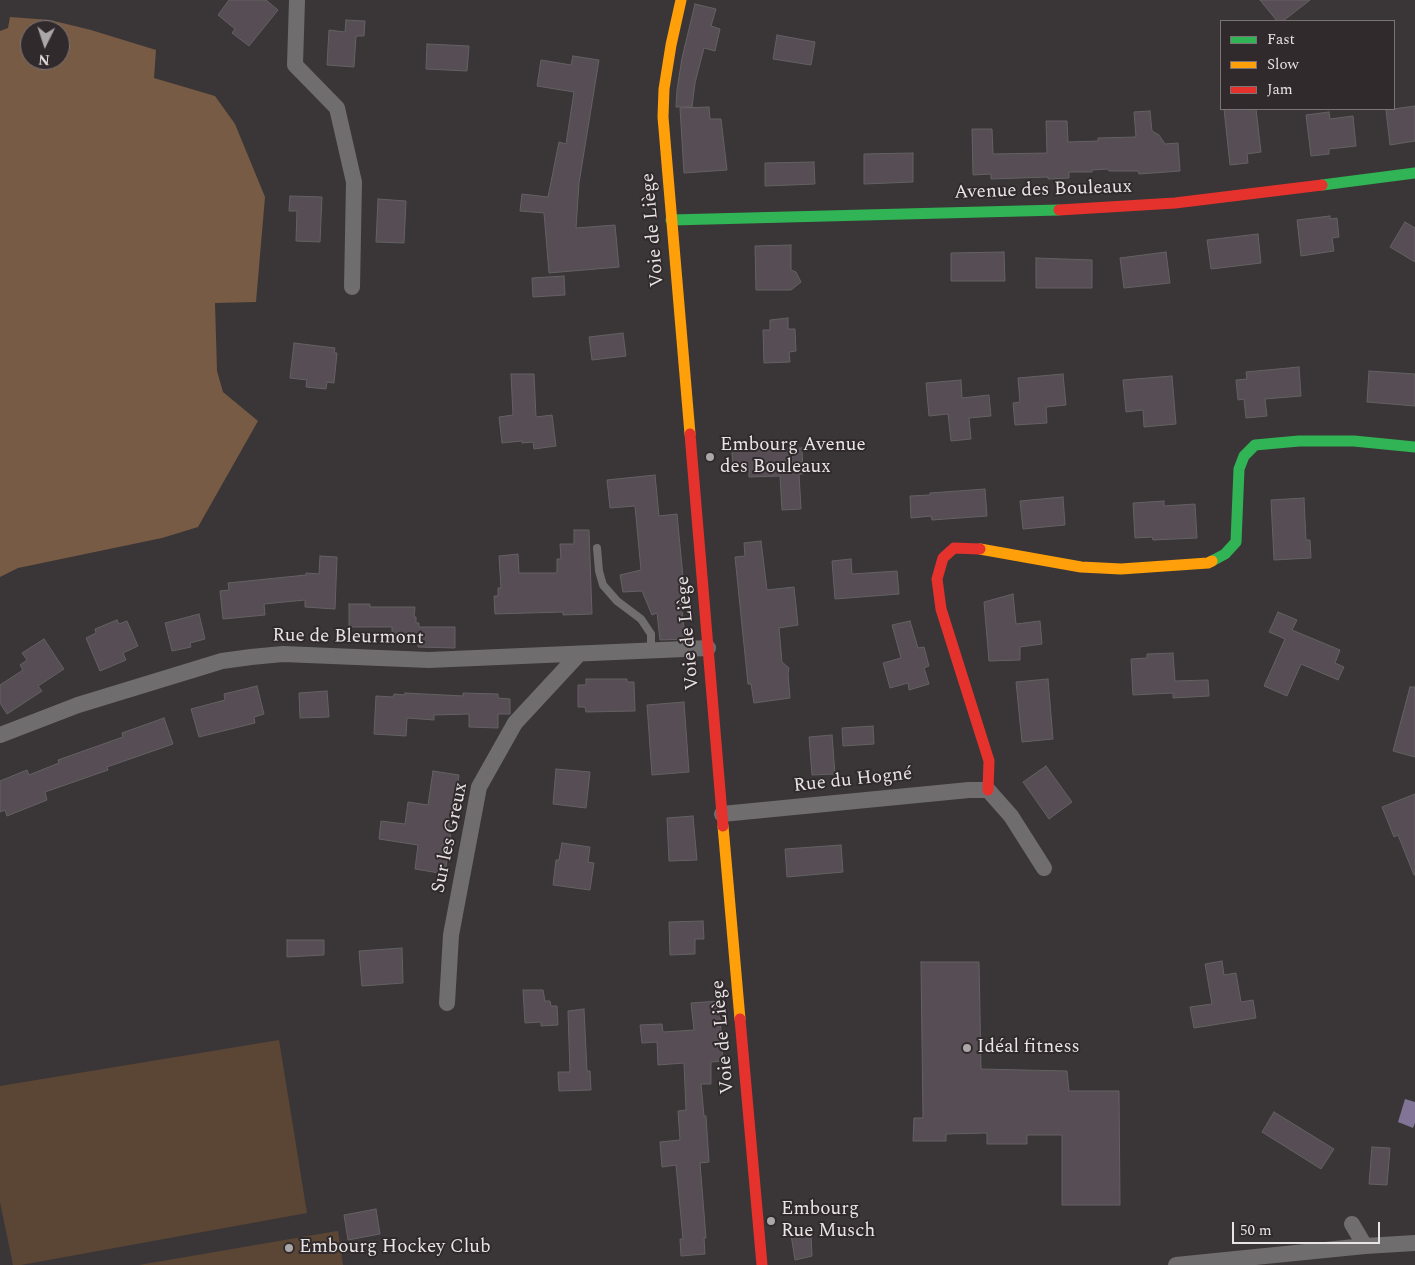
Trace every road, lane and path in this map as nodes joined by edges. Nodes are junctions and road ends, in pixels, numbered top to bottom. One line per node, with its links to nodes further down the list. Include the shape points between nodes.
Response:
1 (297, 0): 5 (street, via 295,65 337,108 354,182)
2 (681, 0): 4 (street, Voie de Liège, via 669,54 662,117)
3 (1415, 173): 4 (street, Avenue des Bouleaux, via 1175,203 1093,209)
4 (671, 220): 8 (street, Voie de Liège)
5 (352, 287)
6 (1415, 447): 12 (street, via 1354,440 1255,445 1244,456 1239,469 1236,542 1225,554 1208,563 1121,569 1081,567 976,548 954,548 943,558 937,579 941,609 989,761)
7 (597, 548): 9 (lane, via 603,585 641,619 651,634)
8 (708, 648): 9 (street, Rue de Bleurmont); 13 (street, Voie de Liège)
9 (651, 650): 10 (street, Rue de Bleurmont)
10 (579, 654): 11 (street, Rue de Bleurmont, via 429,660 284,654 222,661 78,704); 15 (street, Sur les Greux, via 515,723 478,787 451,935)
11 (0, 735)
12 (988, 790): 13 (street, Rue du Hogné); 14 (street, via 1011,816)
13 (722, 814): 19 (street, Voie de Liège)
14 (1044, 868)
15 (447, 1003)
16 (1352, 1224): 18 (street)
17 (1415, 1243): 18 (street)
18 (1365, 1246): 20 (street)
19 (762, 1265)
20 (1176, 1265)

